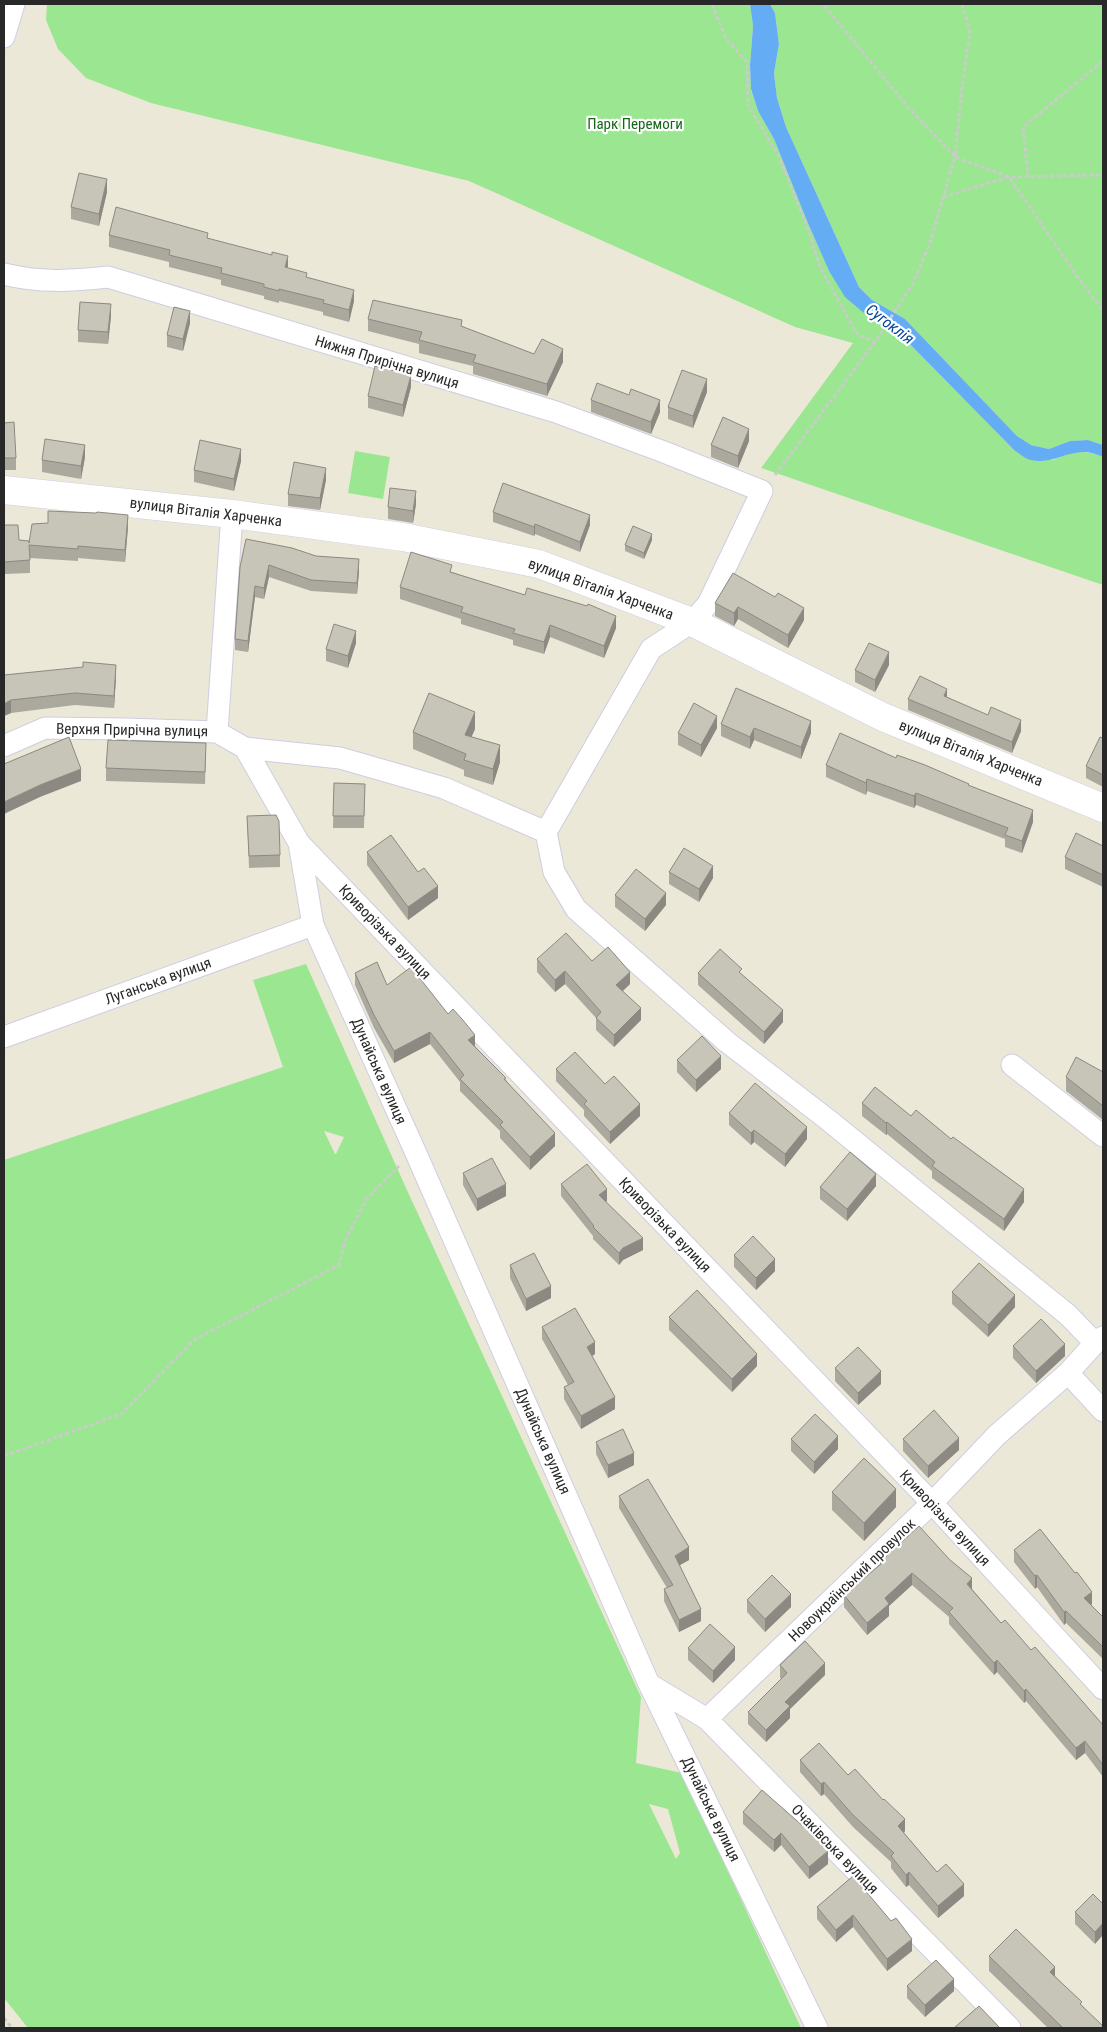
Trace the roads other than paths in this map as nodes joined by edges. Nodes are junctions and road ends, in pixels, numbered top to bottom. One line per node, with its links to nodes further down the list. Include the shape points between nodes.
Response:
1 (14, 4): 2 (street)
2 (4, 37)
3 (4, 274): 6 (street, Нижня Прирічна вулиця, via 62,282 108,277 556,412 762,491 708,604)
4 (4, 490): 5 (street, вулиця Віталія Харченка)
5 (232, 514): 6 (street, вулиця Віталія Харченка, via 403,537 539,564); 7 (street)
6 (692, 622): 10 (street, вулиця Віталія Харченка, via 883,717); 11 (street, via 651,649)
7 (217, 732): 8 (street, Верхня Прирічна вулиця, via 45,728); 9 (street, Верхня Прирічна вулиця)
8 (4, 746)
9 (244, 748): 11 (street, Верхня Прирічна вулиця, via 340,758 444,788); 12 (street, Криворізька вулиця)
10 (1103, 808)
11 (546, 832): 17 (street, via 554,872 576,909 727,1042)
12 (299, 843): 13 (street, Дунайська вулиця); 20 (street, Криворізька вулиця)
13 (313, 925): 14 (street, Луганська вулиця); 21 (street, Дунайська вулиця, via 416,1150)
14 (4, 1037)
15 (1012, 1065): 16 (street)
16 (1103, 1136)
17 (1099, 1340): 18 (street, Новоукраїнський провулок)
18 (1068, 1373): 19 (street); 20 (street, Новоукраїнський провулок, via 997,1434)
19 (1103, 1411)
20 (932, 1503): 22 (street, Криворізька вулиця); 23 (street, Новоукраїнський провулок)
21 (649, 1684): 23 (street, Очаківська вулиця); 24 (street, Дунайська вулиця)
22 (1103, 1689)
23 (707, 1719): 25 (street, Очаківська вулиця)
24 (817, 2028)
25 (1010, 2028)

